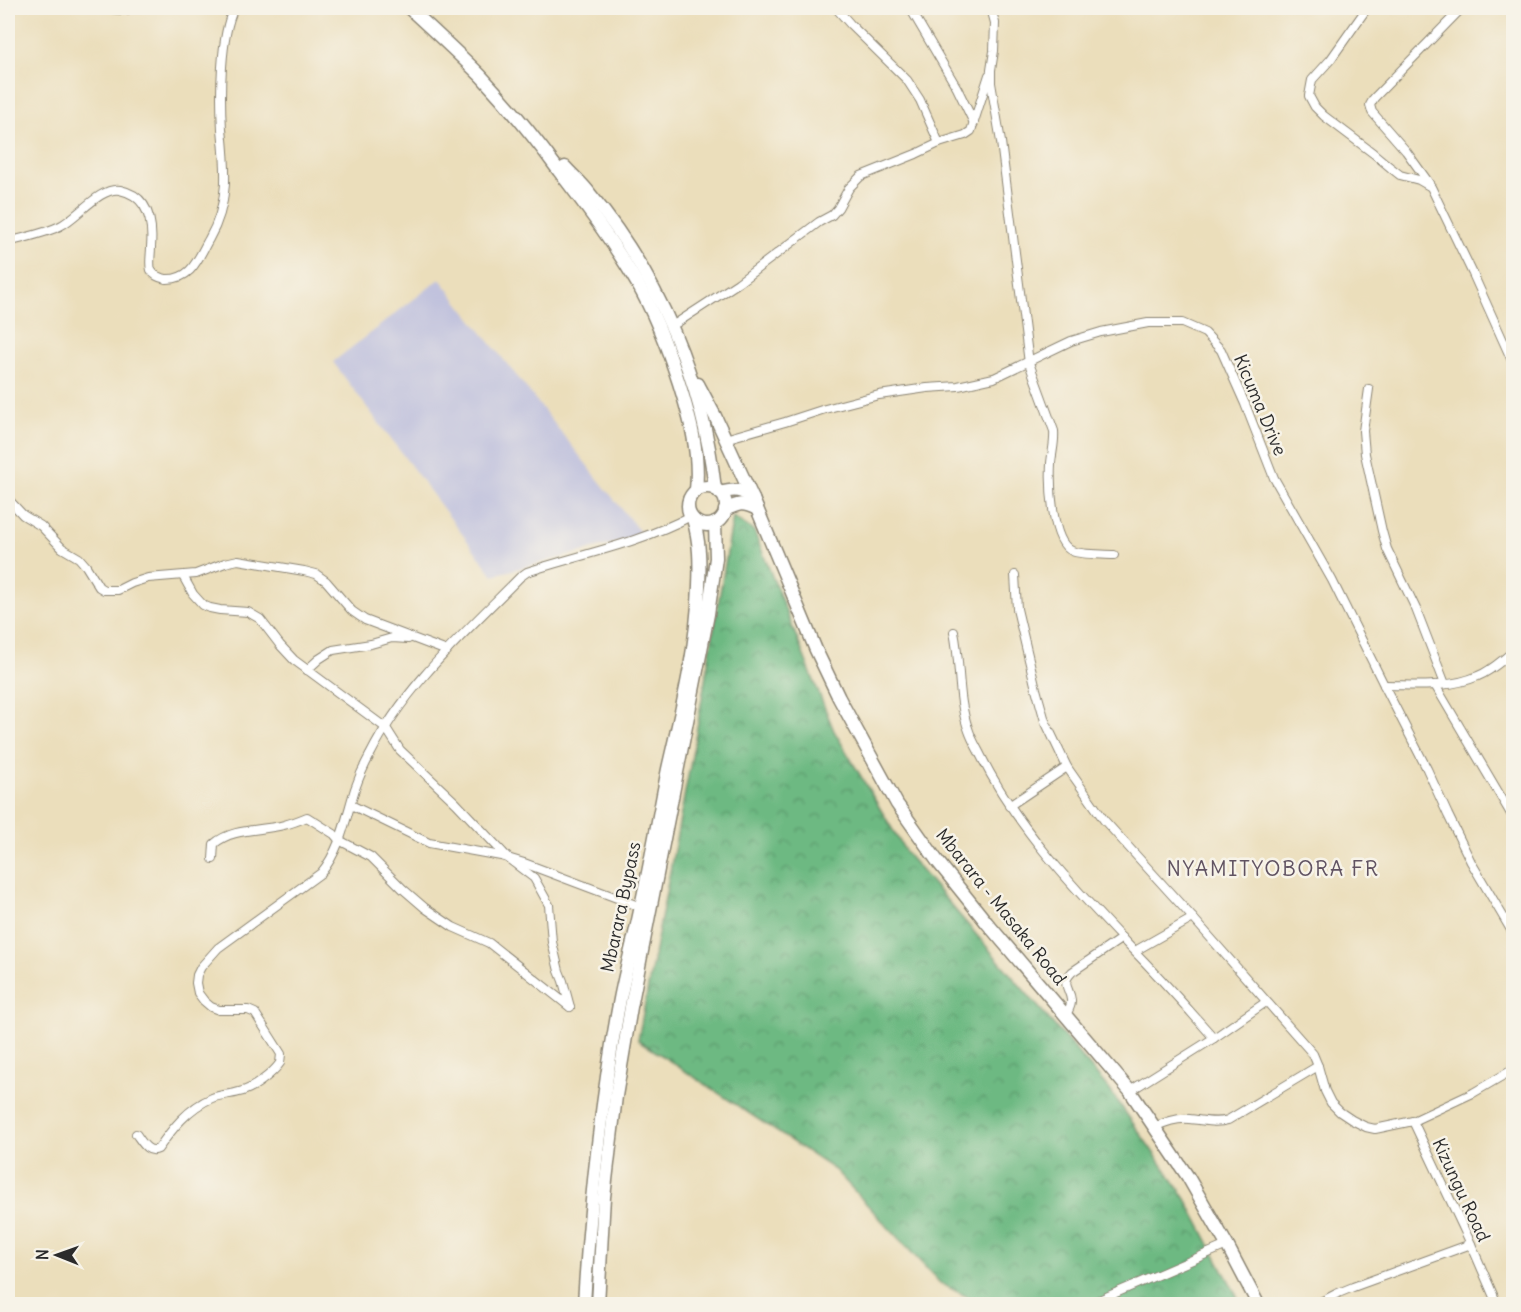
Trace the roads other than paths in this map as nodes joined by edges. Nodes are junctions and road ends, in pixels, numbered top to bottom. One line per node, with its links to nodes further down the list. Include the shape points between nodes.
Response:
1 (99, 8): 2 (street)
2 (135, 8)
3 (234, 8): 15 (street, via 222,75 226,171 223,206 216,228 193,267 176,279 156,276 150,265 151,224 147,209 133,195 121,190 101,194 62,225)
4 (409, 8): 13 (main road, via 481,76)
5 (836, 8): 12 (street, via 907,80)
6 (910, 8): 11 (street)
7 (991, 8): 10 (street, via 995,22)
8 (1367, 8): 14 (street, via 1312,80 1309,96 1324,116 1400,175)
9 (1462, 8): 14 (street, via 1370,105)
10 (991, 70): 11 (street); 17 (street)
11 (974, 123): 12 (street, via 965,135)
12 (939, 143): 16 (street, via 861,176 832,215)
13 (540, 144): 16 (main road, via 589,192 611,220 632,250); 22 (main road, via 602,228 649,306 670,357 690,424 697,459)
14 (1431, 187): 18 (street)
15 (8, 242)
16 (672, 326): 20 (main road, via 688,368 705,395)
17 (1029, 363): 21 (street, Kicuma Drive, via 994,378 879,395); 29 (street, via 1054,431 1052,500 1057,531 1071,551); 38 (street, Kicuma Drive, via 1071,341 1148,323 1182,323 1205,333 1221,350 1274,478 1332,580)
18 (1514, 365)
19 (1369, 389): 37 (street, via 1363,431 1365,454 1382,531)
20 (709, 418): 21 (main road, Mbarara - Masaka Road); 23 (main road)
21 (725, 439): 25 (main road, Mbarara - Masaka Road)
22 (696, 490): 23 (main road, via 705,487); 27 (main road, via 687,507)
23 (718, 491): 25 (main road, via 742,490); 26 (main road, via 725,501)
24 (8, 499): 31 (street, via 62,548 79,558 104,590 118,590 148,578)
25 (755, 504): 26 (main road, via 738,504); 54 (main road, Mbarara - Masaka Road, via 816,650 897,804 938,862)
26 (725, 510): 28 (main road)
27 (692, 518): 28 (main road, via 704,525); 34 (street, via 601,552 527,572); 48 (main road, Mbarara Bypass, via 699,558 698,617)
28 (715, 523): 65 (main road, Mbarara Bypass, via 716,558 708,614 616,1096 604,1197)
29 (1114, 555)
30 (1015, 575): 41 (street, via 1017,609 1036,689)
31 (183, 576): 33 (street, via 238,560 316,574 351,611); 36 (street, via 203,605 254,615)
32 (954, 632): 43 (street, via 961,701 969,731)
33 (417, 639): 34 (street); 36 (street, via 392,638 333,650)
34 (447, 651): 40 (street, via 420,679)
35 (1514, 651): 37 (street, via 1480,675)
36 (307, 670): 40 (street)
37 (1445, 684): 39 (street)
38 (1384, 685): 39 (street); 50 (street, Kicuma Drive, via 1471,862)
39 (1435, 685): 44 (street)
40 (386, 728): 42 (street, via 369,756); 47 (street, via 400,750)
41 (1067, 767): 43 (street); 49 (street, via 1104,820)
42 (351, 805): 45 (street); 47 (street, via 429,843)
43 (1009, 806): 51 (street, via 1079,894)
44 (1514, 819)
45 (339, 840): 46 (street, via 307,817 220,839 213,844); 47 (street, via 371,857 425,908 453,927 489,943 570,1007 552,942 549,905 534,878); 61 (street, via 321,873 218,948 197,975 198,993 211,1007 255,1013 281,1054 280,1063 246,1090 197,1106 158,1149 149,1150)
46 (213, 859)
47 (509, 859): 48 (street)
48 (641, 908): 64 (main road, Mbarara Bypass, via 620,997 603,1103)
49 (1193, 918): 52 (street); 53 (street)
50 (1514, 935)
51 (1122, 938): 52 (street); 54 (street, via 1067,976 1071,1000)
52 (1135, 951): 55 (street)
53 (1266, 1002): 55 (street); 56 (street, via 1313,1054)
54 (1066, 1015): 58 (main road, Mbarara - Masaka Road)
55 (1214, 1038): 58 (street)
56 (1318, 1066): 59 (street, via 1331,1103 1352,1120 1375,1129); 60 (street, via 1228,1120 1219,1123 1178,1119)
57 (1514, 1069): 59 (street)
58 (1130, 1091): 60 (main road, Mbarara - Masaka Road)
59 (1413, 1121): 62 (street, Kizungu Road)
60 (1154, 1127): 63 (main road, Mbarara - Masaka Road)
61 (136, 1134)
62 (1471, 1244): 68 (street, via 1353,1287); 69 (street, Kizungu Road)
63 (1227, 1245): 66 (street); 67 (main road, Mbarara - Masaka Road)
64 (584, 1305)
65 (598, 1305)
66 (1090, 1305)
67 (1258, 1305)
68 (1317, 1305)
69 (1497, 1305)

